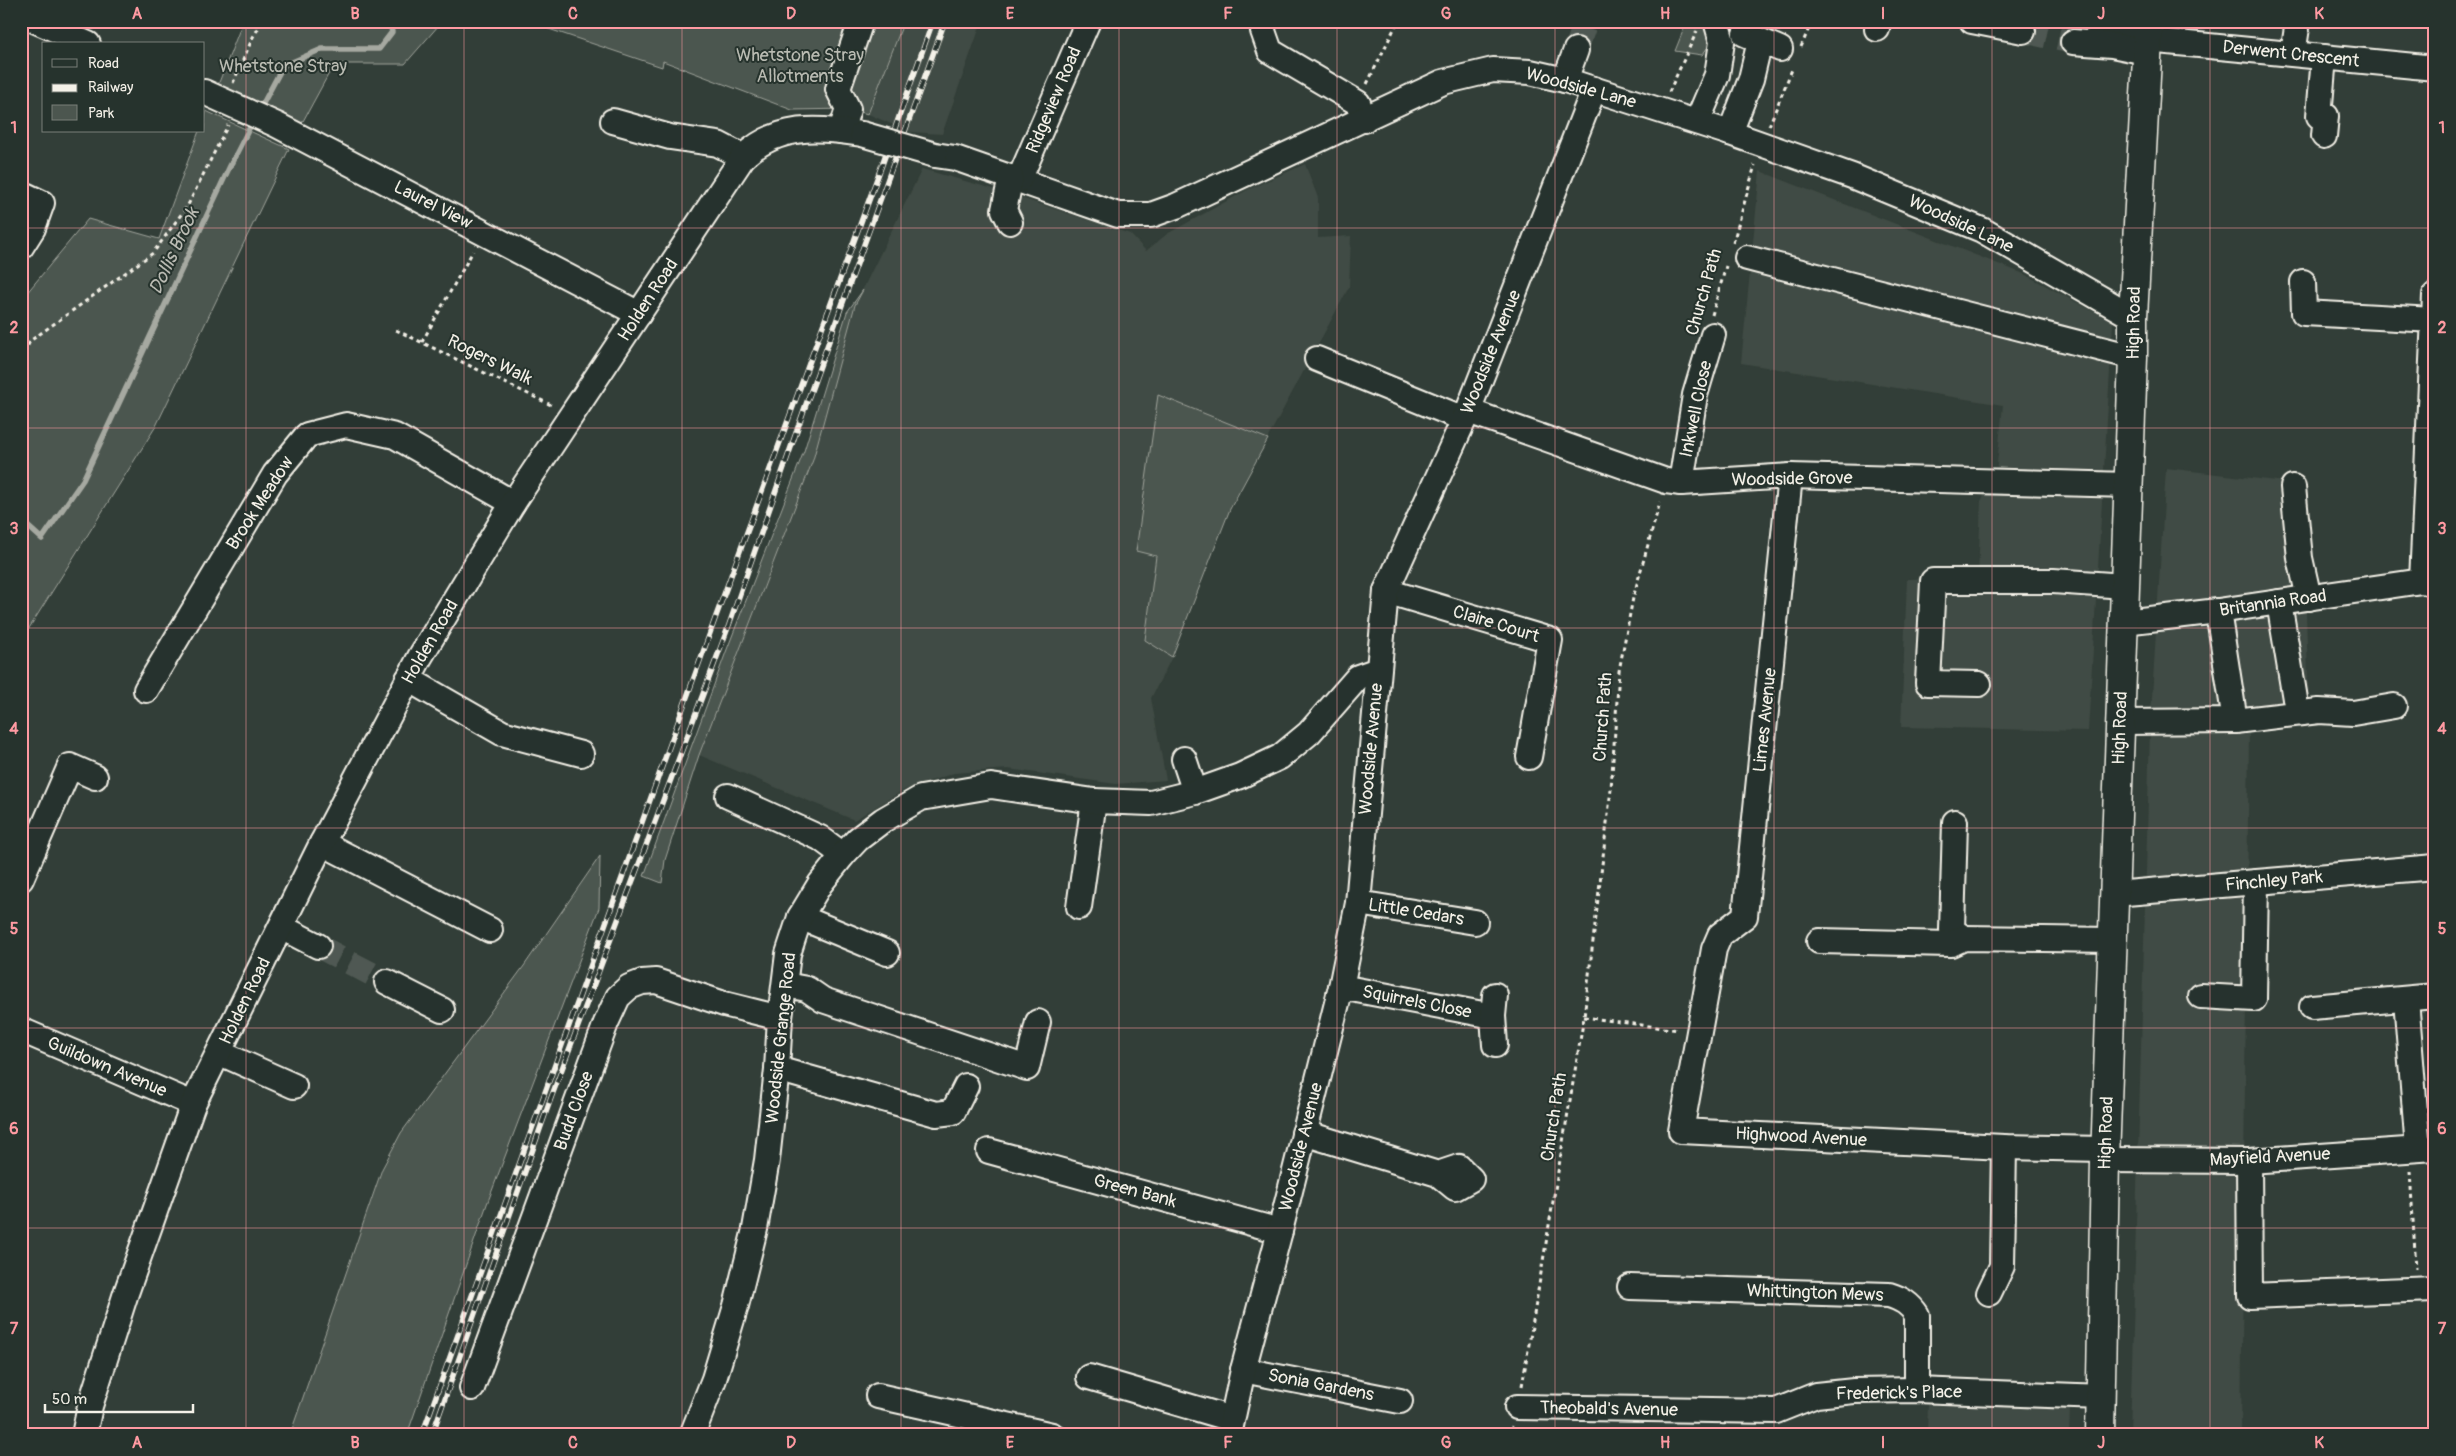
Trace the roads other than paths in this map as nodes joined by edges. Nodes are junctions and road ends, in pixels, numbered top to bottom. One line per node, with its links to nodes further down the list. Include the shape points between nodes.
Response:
1 (36, 21): 11 (street)
2 (861, 21): 23 (street, via 838,89 848,109)
3 (1088, 21): 27 (street, Ridgeview Road)
4 (1264, 21): 20 (street, via 1263,31 1270,51)
5 (1972, 21): 9 (street)
6 (2298, 21): 14 (street)
7 (1707, 26): 22 (street, via 1722,42 1717,75)
8 (2086, 27): 10 (street, Derwent Crescent)
9 (2023, 32)
10 (2147, 36): 14 (street, Derwent Crescent); 35 (main road, High Road)
11 (83, 42)
12 (1776, 48): 24 (street, via 1751,79)
13 (1576, 50): 17 (street)
14 (2293, 54): 15 (street, Derwent Crescent)
15 (2324, 57): 16 (street, Derwent Crescent); 25 (street, via 2319,116 2326,116)
16 (2435, 68)
17 (1566, 80): 18 (street, Woodside Lane); 20 (street, Woodside Lane, via 1510,69 1475,73)
18 (1594, 89): 22 (street, Woodside Lane); 40 (street, Woodside Avenue)
19 (229, 103): 34 (street, Laurel View, via 484,231)
20 (1361, 112): 27 (street, Woodside Lane, via 1242,174 1151,215 1118,215)
21 (613, 121): 26 (street, via 670,137 718,144)
22 (1697, 122): 24 (street, Woodside Lane)
23 (852, 132): 26 (street, Holden Road, via 798,130 773,135); 27 (street, Holden Road, bridge, via 955,158)
24 (1730, 133): 35 (street, Woodside Lane, via 1852,176 1982,230)
25 (2324, 136)
26 (743, 156): 34 (street, Holden Road)
27 (1015, 178): 29 (street, Ridgeview Road, via 1004,210)
28 (21, 193): 30 (street, via 42,203 33,228)
29 (1010, 222)
30 (21, 247)
31 (1736, 255): 38 (street)
32 (2303, 282): 36 (street, via 2304,314)
33 (2435, 295): 36 (street)
34 (639, 314): 45 (street, Holden Road)
35 (2132, 317): 38 (main road, High Road)
36 (2434, 320): 46 (street)
37 (1712, 326): 42 (street, Inkwell Close)
38 (2133, 357): 43 (main road, High Road)
39 (1317, 359): 40 (street, Woodside Grove)
40 (1466, 415): 42 (street, Woodside Grove); 48 (street, Woodside Avenue)
41 (1790, 476): 42 (street, Woodside Grove); 43 (street, Woodside Grove); 85 (street, Limes Avenue, via 1745,916 1720,935)
42 (1674, 482)
43 (2129, 485): 47 (main road, High Road)
44 (2293, 487): 49 (street, via 2300,558)
45 (513, 503): 54 (street, Holden Road); 56 (street, Brook Meadow, via 395,436 346,425 307,435 275,474)
46 (2428, 582): 49 (street, Britannia Road)
47 (2125, 586): 52 (main road, High Road); 55 (street, via 2053,581 1933,581 1928,682)
48 (1386, 591): 53 (street, Woodside Avenue); 62 (street, Claire Court, via 1550,640)
49 (2309, 598): 50 (street, Britannia Road)
50 (2279, 602): 51 (street, Britannia Road); 57 (street)
51 (2218, 611): 52 (street, Britannia Road); 59 (street)
52 (2124, 622): 60 (main road, High Road)
53 (1378, 670): 65 (street, Woodside Grange Road, via 1358,677 1309,733 1280,757 1240,776); 75 (street, Woodside Avenue)
54 (408, 679): 61 (street, via 502,733); 69 (street, Holden Road)
55 (1979, 684)
56 (146, 690)
57 (2295, 699)
58 (2394, 706): 59 (street, via 2353,713 2319,711)
59 (2235, 721): 60 (street)
60 (2120, 722): 74 (main road, High Road)
61 (582, 754)
62 (1529, 757)
63 (1184, 759): 65 (street)
64 (95, 777): 72 (street, via 70,766)
65 (1194, 792): 67 (street, Woodside Grange Road, via 1151,803)
66 (728, 796): 70 (street, via 820,838)
67 (1094, 801): 70 (street, Woodside Grange Road, via 991,786 921,798 884,820); 76 (street)
68 (1955, 822): 81 (street, via 1952,930)
69 (322, 843): 79 (street, Holden Road); 80 (street)
70 (843, 854): 77 (street, Woodside Grange Road)
71 (2435, 867): 73 (street, Finchley Park)
72 (21, 879)
73 (2256, 882): 74 (street, Finchley Park); 90 (street, via 2254,999)
74 (2114, 894): 83 (main road, High Road)
75 (1358, 903): 78 (street, Little Cedars); 89 (street, Woodside Avenue)
76 (1079, 907)
77 (800, 917): 86 (street); 88 (street, Woodside Grange Road, via 788,954)
78 (1475, 922)
79 (281, 927): 84 (street); 99 (street, Holden Road)
80 (490, 930)
81 (1964, 938): 82 (street, via 1951,944); 83 (street)
82 (1819, 940)
83 (2112, 940): 108 (main road, High Road)
84 (318, 946)
85 (1714, 949): 105 (street, Highwood Avenue, via 1681,1131)
86 (887, 953)
87 (387, 982): 94 (street)
88 (785, 984): 95 (street, Woodside Grange Road); 96 (street, via 807,989 823,1000 1027,1068)
89 (1341, 987): 98 (street, Squirrels Close, via 1494,1006); 104 (street, Woodside Avenue)
90 (2201, 996)
91 (2435, 996): 92 (street)
92 (2406, 999): 93 (street); 106 (street)
93 (2312, 1007)
94 (442, 1010)
95 (780, 1018): 100 (street, Woodside Grange Road); 117 (street, Budd Close, via 724,1004 656,981 630,987 618,997 602,1032)
96 (1038, 1022)
97 (21, 1030): 103 (street, Guildown Avenue)
98 (1495, 1045)
99 (220, 1052): 101 (street); 103 (street, Holden Road)
100 (777, 1069): 102 (street, via 936,1114 953,1112); 126 (street, Woodside Grange Road, via 755,1229 714,1379)
101 (294, 1086)
102 (966, 1086)
103 (193, 1104): 125 (street, Holden Road, via 126,1294 90,1406)
104 (1304, 1133): 110 (street); 111 (street, Woodside Avenue)
105 (2004, 1147): 108 (street, Highwood Avenue); 114 (street, via 2002,1266)
106 (2421, 1149): 109 (street, Mayfield Avenue)
107 (989, 1151): 111 (street, Green Bank)
108 (2105, 1154): 109 (street, Mayfield Avenue); 120 (main road, High Road)
109 (2249, 1160): 113 (street, via 2250,1296)
110 (1438, 1174)
111 (1280, 1231): 115 (street, Woodside Avenue)
112 (1630, 1287): 118 (street, Whittington Mews, via 1889,1295 1901,1298 1917,1316)
113 (2426, 1290)
114 (1989, 1293)
115 (1242, 1370): 121 (street, Sonia Gardens); 124 (street, Woodside Avenue)
116 (1090, 1377): 124 (street)
117 (472, 1388)
118 (1917, 1390): 120 (street, Frederick's Place); 123 (street, Frederick's Place, via 1816,1395 1776,1411)
119 (878, 1396): 127 (street)
120 (2102, 1397): 128 (main road, High Road)
121 (1400, 1400)
122 (1517, 1407): 123 (street, Theobald's Avenue)
123 (1700, 1411)
124 (1231, 1427)
125 (84, 1435)
126 (692, 1435)
127 (1052, 1435)
128 (2100, 1435)

